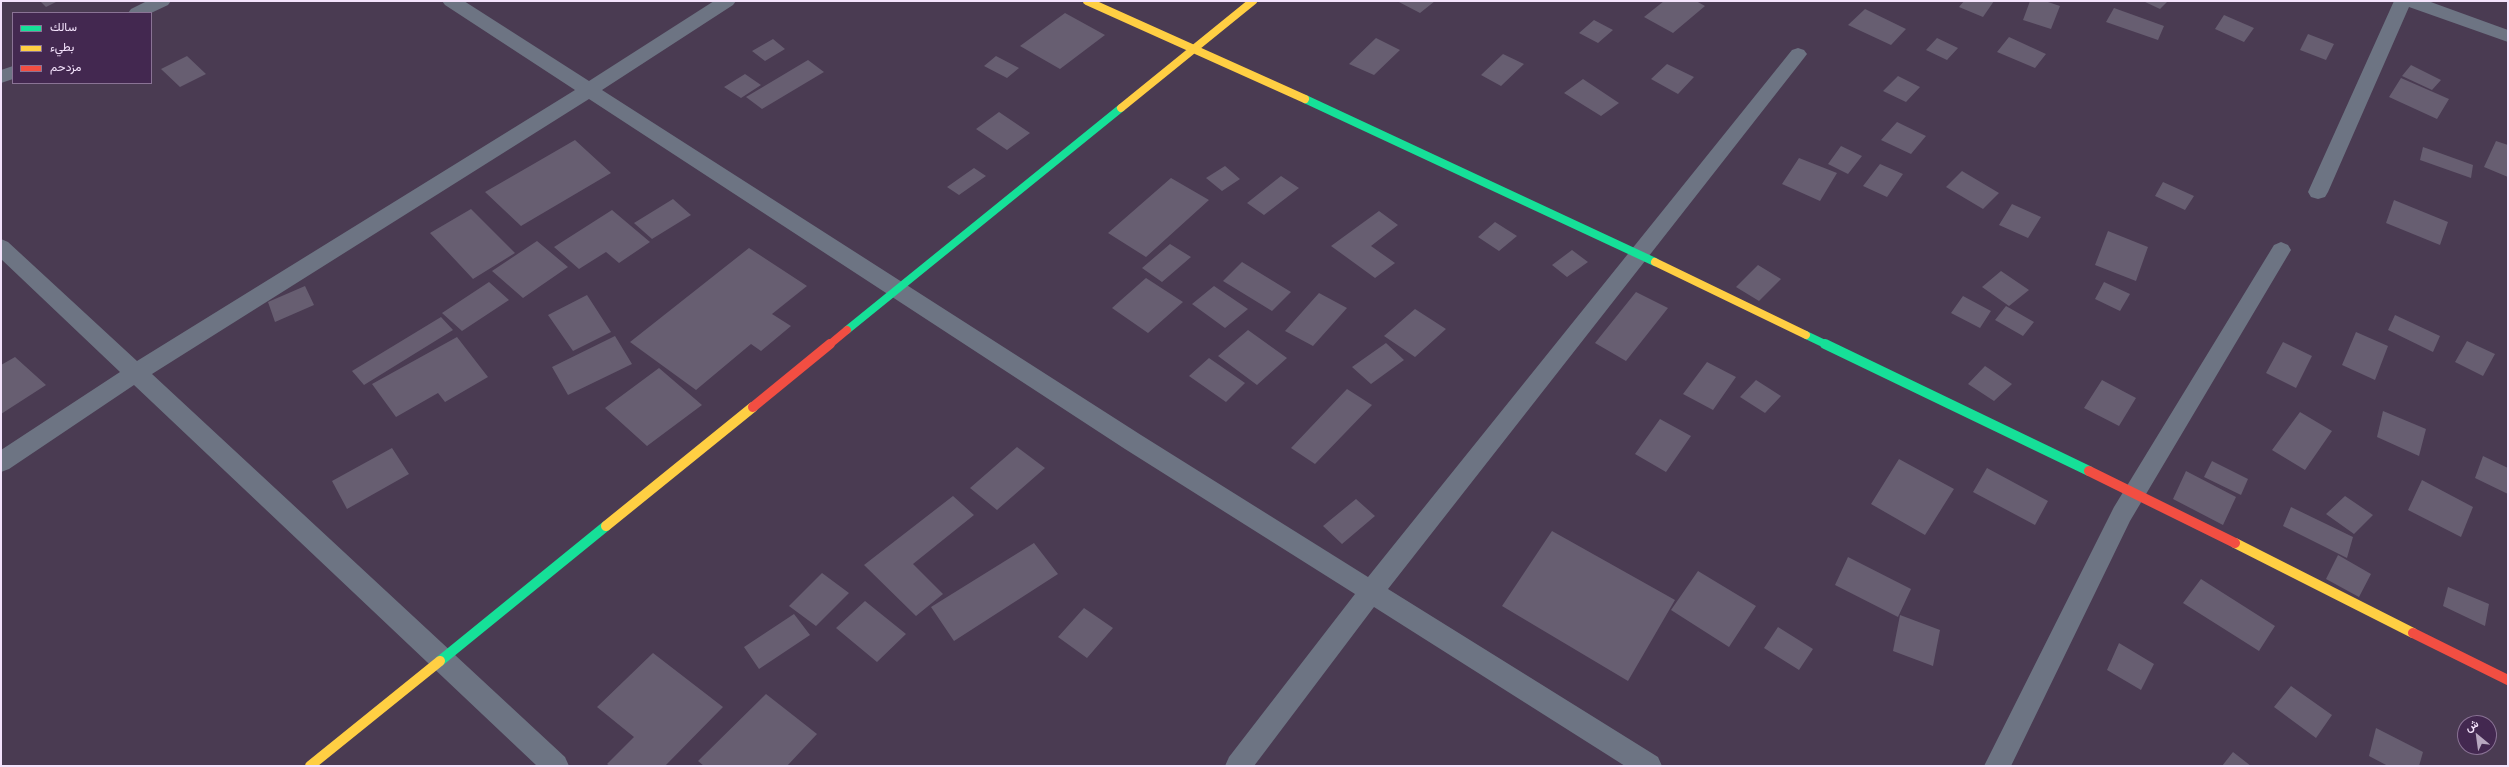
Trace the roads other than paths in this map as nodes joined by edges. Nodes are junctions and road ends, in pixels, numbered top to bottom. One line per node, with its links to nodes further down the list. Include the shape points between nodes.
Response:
1 (162, 1): 8 (street)
2 (451, 1): 14 (street)
3 (727, 1): 14 (street)
4 (1087, 1): 10 (street)
5 (1253, 1): 10 (street)
6 (2403, 1): 15 (street)
7 (2411, 1): 9 (street)
8 (139, 12)
9 (2508, 36)
10 (1196, 48): 18 (street); 19 (street)
11 (1798, 54): 18 (street)
12 (12, 72): 13 (street)
13 (1, 78)
14 (589, 90): 19 (street); 20 (street)
15 (2318, 192)
16 (1, 247): 20 (street)
17 (2281, 250): 22 (street)
18 (1639, 254): 22 (street); 23 (street)
19 (899, 291): 23 (street); 24 (street)
20 (136, 373): 21 (street); 24 (street)
21 (1, 462)
22 (2135, 492): 25 (street); 30 (street)
23 (1371, 592): 28 (street); 29 (street)
24 (441, 659): 26 (street); 27 (street)
25 (2508, 680)
26 (310, 766)
27 (556, 766)
28 (1238, 766)
29 (1649, 766)
30 (1997, 766)

